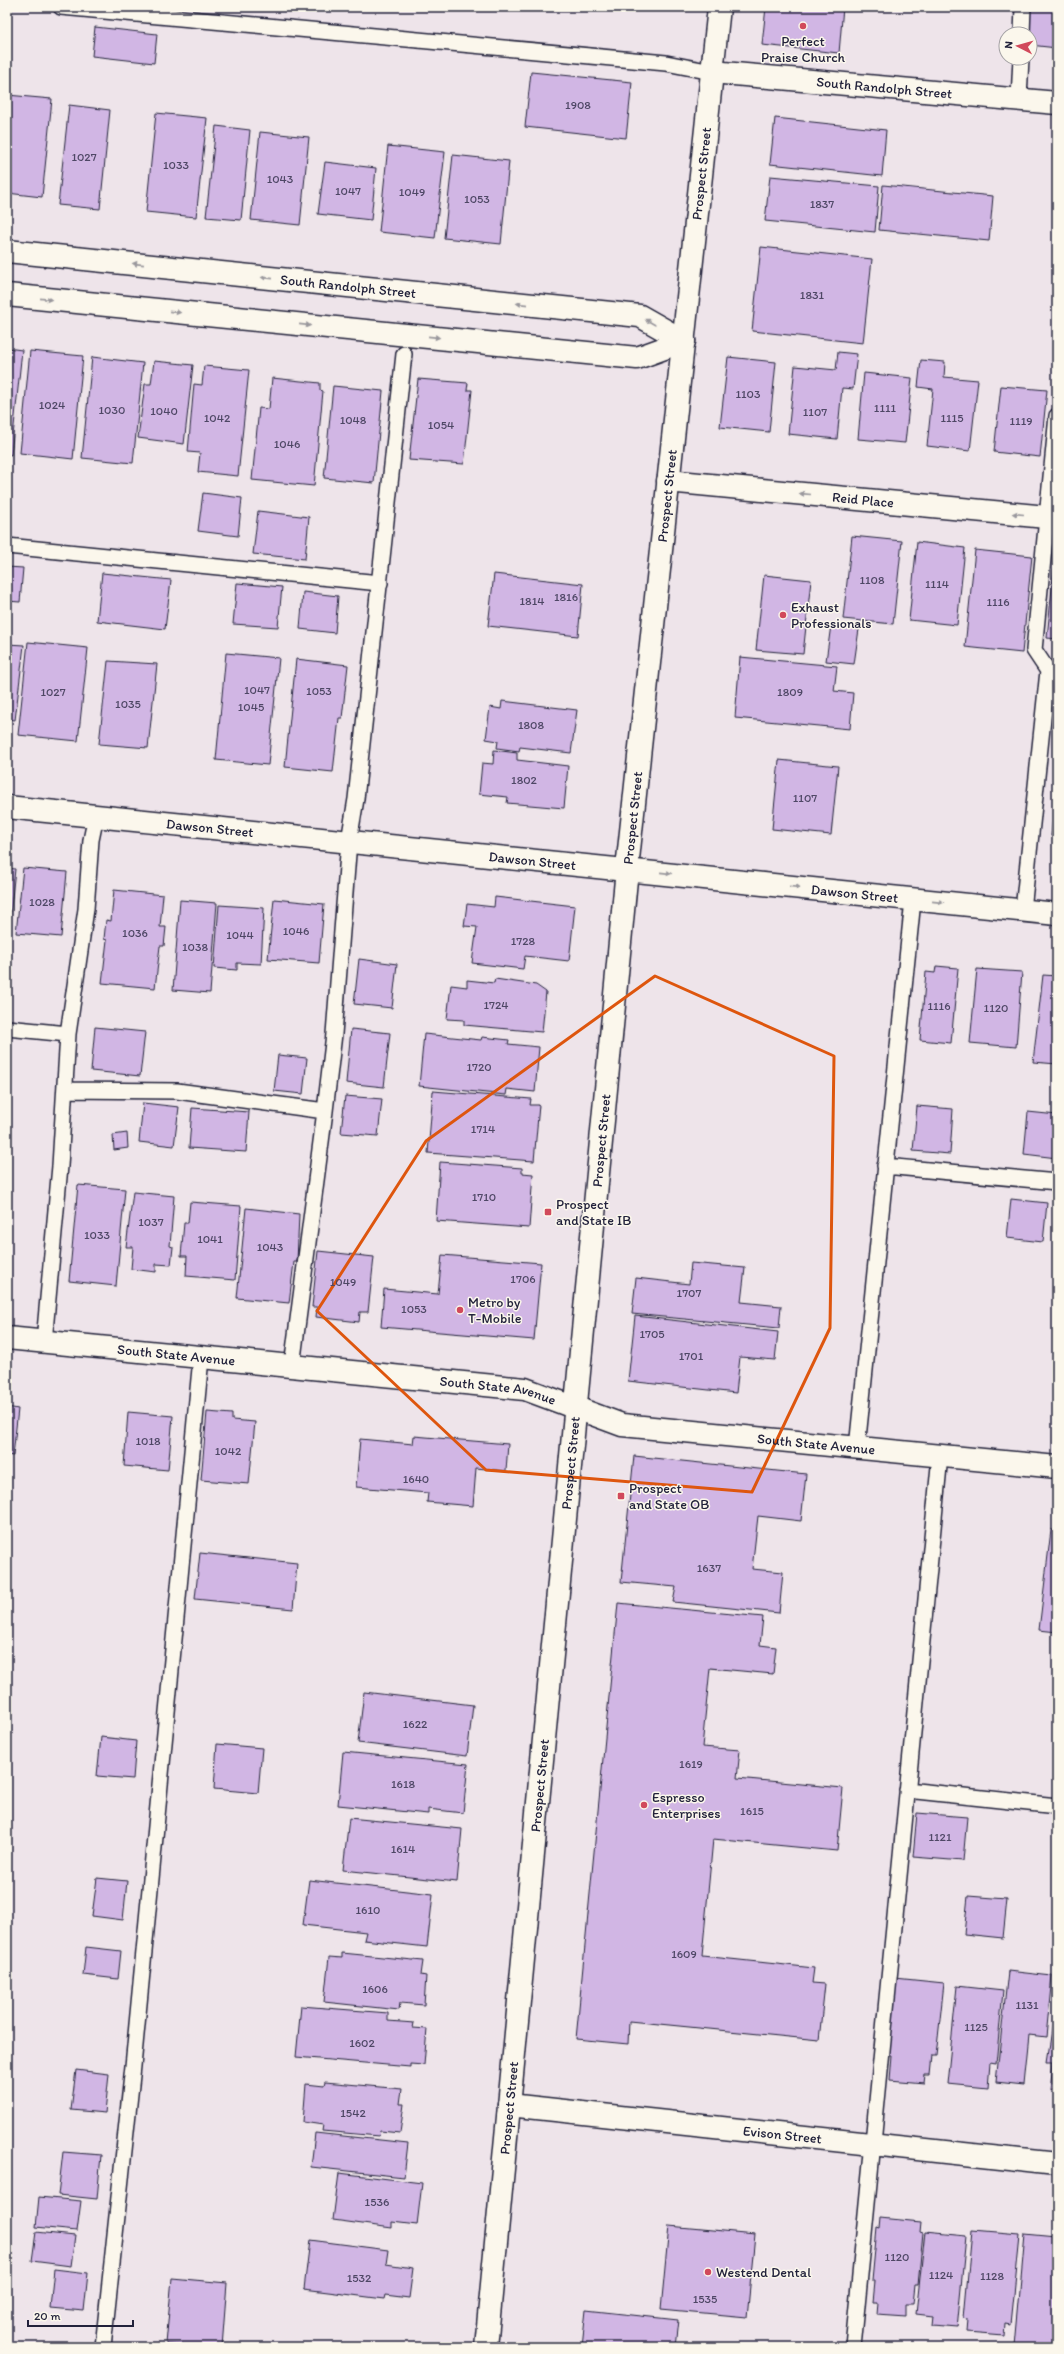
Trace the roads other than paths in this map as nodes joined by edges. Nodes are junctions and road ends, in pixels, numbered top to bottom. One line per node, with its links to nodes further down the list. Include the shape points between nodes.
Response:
1 (61, 7): 6 (lane, via 658,62)
2 (719, 7): 6 (street, Prospect Street)
3 (1023, 7): 4 (lane)
4 (1022, 26)
5 (1021, 66): 7 (lane)
6 (712, 72): 7 (street, South Randolph Street); 11 (street, Prospect Street)
7 (1019, 99): 8 (street, South Randolph Street)
8 (1057, 103)
9 (7, 251): 11 (street, South Randolph Street, one-way to 9, via 640,316)
10 (7, 295): 11 (street, one-way to 11, via 636,358)
11 (684, 341): 14 (street, Prospect Street)
12 (404, 354): 17 (lane)
13 (1057, 416): 15 (lane)
14 (668, 481): 15 (street, Reid Place, one-way to 14); 22 (street, Prospect Street)
15 (1052, 518): 18 (lane, via 1034,650)
16 (7, 546): 17 (lane)
17 (380, 583): 21 (lane)
18 (1052, 671): 24 (lane)
19 (7, 807): 20 (street, Dawson Street)
20 (96, 816): 21 (street, Dawson Street); 27 (lane)
21 (349, 841): 22 (street, Dawson Street); 29 (lane, via 334,1034)
22 (627, 869): 23 (street, Dawson Street, one-way to 23); 36 (street, Prospect Street)
23 (913, 900): 24 (street, Dawson Street, one-way to 24); 30 (lane)
24 (1023, 910): 25 (street, Dawson Street)
25 (1057, 914)
26 (7, 1028): 27 (lane)
27 (68, 1034): 28 (lane)
28 (65, 1090): 29 (lane, via 177,1091); 33 (lane)
29 (325, 1111): 35 (lane)
30 (885, 1166): 31 (lane); 37 (lane)
31 (1057, 1182)
32 (7, 1338): 33 (street, South State Avenue)
33 (44, 1342): 34 (street, South State Avenue)
34 (201, 1358): 35 (street, South State Avenue); 45 (lane, via 134,2058)
35 (292, 1366): 36 (street, South State Avenue, via 525,1389)
36 (576, 1409): 37 (street, South State Avenue, via 622,1425); 42 (street, Prospect Street)
37 (857, 1448): 38 (street, South State Avenue)
38 (940, 1456): 39 (street, South State Avenue); 40 (lane)
39 (1057, 1467)
40 (907, 1790): 41 (lane); 43 (lane)
41 (1057, 1806)
42 (509, 2105): 43 (street, Evison Street); 46 (street, Prospect Street)
43 (874, 2144): 44 (street, Evison Street); 47 (lane)
44 (1057, 2164)
45 (103, 2347)
46 (486, 2347)
47 (853, 2347)

